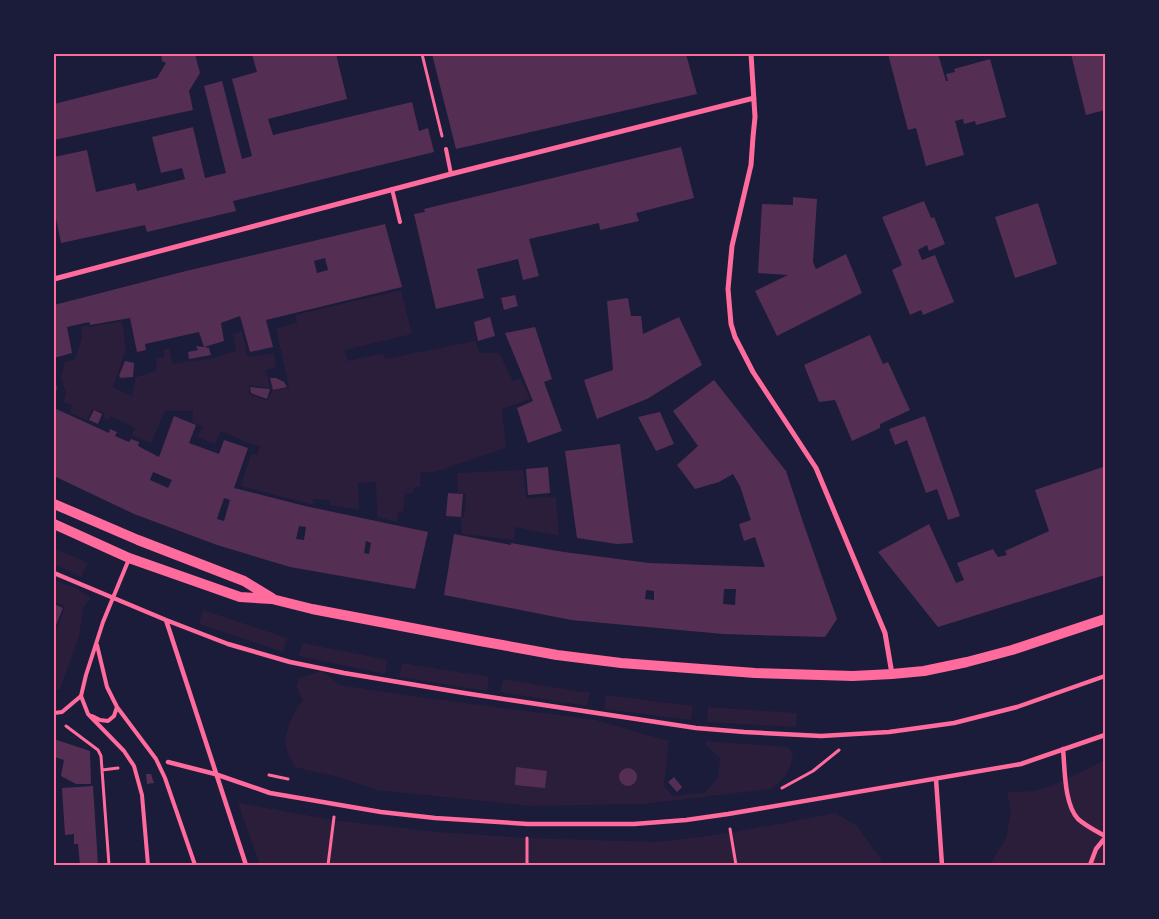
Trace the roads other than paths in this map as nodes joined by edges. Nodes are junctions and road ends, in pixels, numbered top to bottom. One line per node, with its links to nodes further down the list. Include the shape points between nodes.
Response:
1 (751, 54): 2 (street)
2 (754, 98): 4 (street); 17 (street, via 751,166 732,246 728,290 731,324 753,372 816,468 885,633)
3 (446, 149): 4 (lane)
4 (451, 174): 5 (street)
5 (392, 190): 6 (lane); 7 (street)
6 (400, 222)
7 (54, 279)
8 (54, 504): 13 (main road, via 244,581)
9 (54, 524): 10 (main road)
10 (130, 558): 12 (lane); 13 (main road, via 240,597)
11 (54, 573): 12 (street)
12 (113, 598): 15 (street); 16 (lane)
13 (272, 599): 17 (main road, via 557,655 621,663 755,673)
14 (1105, 619): 17 (main road, via 967,662)
15 (166, 620): 18 (street, via 228,644 344,673 696,728 801,736 889,732 954,723 1017,707); 26 (street)
16 (97, 645): 19 (lane); 20 (lane, via 107,687)
17 (892, 674)
18 (1105, 676)
19 (81, 696): 21 (lane, via 62,712); 22 (lane)
20 (117, 707): 22 (lane, via 108,721); 30 (lane, via 156,759)
21 (54, 713)
22 (88, 714): 29 (lane, via 124,751 132,764 142,795)
23 (1104, 737): 24 (street)
24 (1063, 749): 27 (street, via 1021,764); 28 (street, via 1072,809 1084,824)
25 (168, 762): 26 (street)
26 (215, 774): 27 (street, via 270,793 381,812 528,824 634,824 686,820); 31 (street)
27 (936, 779): 32 (street)
28 (1105, 837): 33 (street)
29 (148, 865)
30 (195, 865)
31 (246, 865)
32 (942, 865)
33 (1090, 865)

